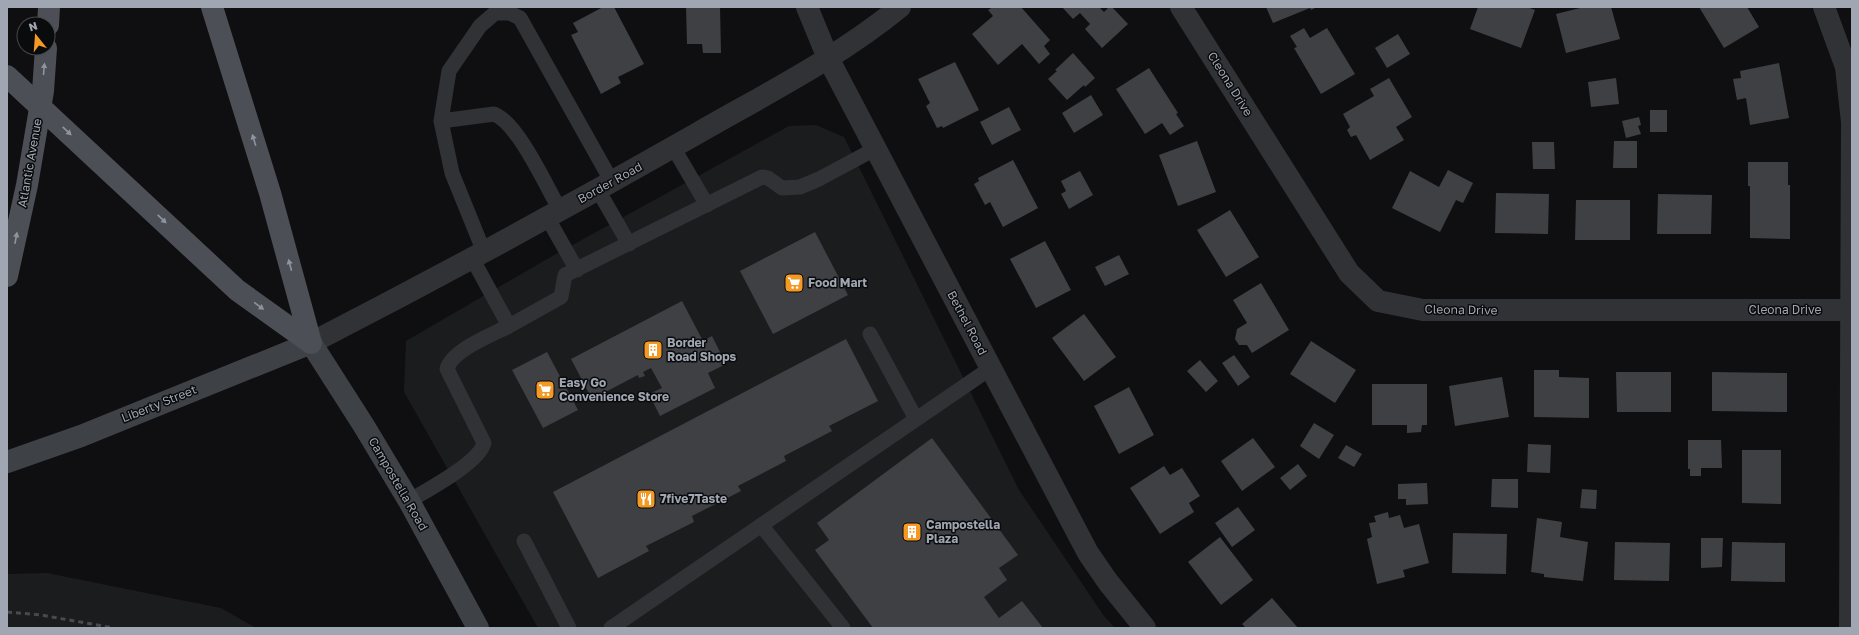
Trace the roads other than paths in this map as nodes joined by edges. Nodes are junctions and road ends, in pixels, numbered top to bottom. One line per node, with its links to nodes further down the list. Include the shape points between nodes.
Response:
1 (212, 7): 22 (main road, one-way to 1, via 270,193)
2 (807, 7): 7 (street, Bethel Road)
3 (900, 7): 7 (street, Border Road)
4 (1181, 7): 19 (street, Cleona Drive, via 1349,273 1378,301 1423,310)
5 (1824, 7): 19 (street, via 1846,67 1852,122)
6 (45, 56): 18 (main road, Atlantic Avenue, one-way to 6, bridge, via 28,177 43,91)
7 (828, 58): 10 (street, Border Road); 11 (street, Bethel Road)
8 (7, 76): 22 (main road, one-way to 22, via 237,290)
9 (441, 121): 12 (lane, via 448,71 480,26 495,13 510,13 520,18); 14 (lane, via 494,114 500,116 518,135); 16 (lane, via 452,173)
10 (673, 147): 12 (street, Border Road); 13 (lane)
11 (875, 148): 13 (lane, via 819,179 800,186 782,188 768,178 762,178); 23 (street, Bethel Road)
12 (605, 186): 14 (street, Border Road); 15 (lane)
13 (706, 205): 15 (lane)
14 (553, 214): 16 (street, Border Road); 17 (lane)
15 (629, 244): 17 (lane)
16 (478, 255): 20 (lane); 22 (street, Border Road)
17 (577, 270): 20 (lane, via 565,276 561,297)
18 (7, 276)
19 (1851, 310): 34 (street)
20 (509, 326): 26 (lane, via 460,352 449,362 447,369 484,443 482,450 472,462)
21 (870, 334): 24 (lane)
22 (311, 343): 25 (main road, Liberty Street, via 81,436); 26 (main road, Campostella Road)
23 (991, 368): 24 (lane); 33 (street, Bethel Road, via 1088,553)
24 (916, 419): 27 (lane)
25 (7, 462)
26 (409, 502): 29 (main road, Campostella Road)
27 (761, 525): 31 (lane); 32 (lane)
28 (524, 541): 30 (lane)
29 (478, 628)
30 (569, 628)
31 (611, 628)
32 (843, 628)
33 (1146, 628)
34 (1850, 628)

